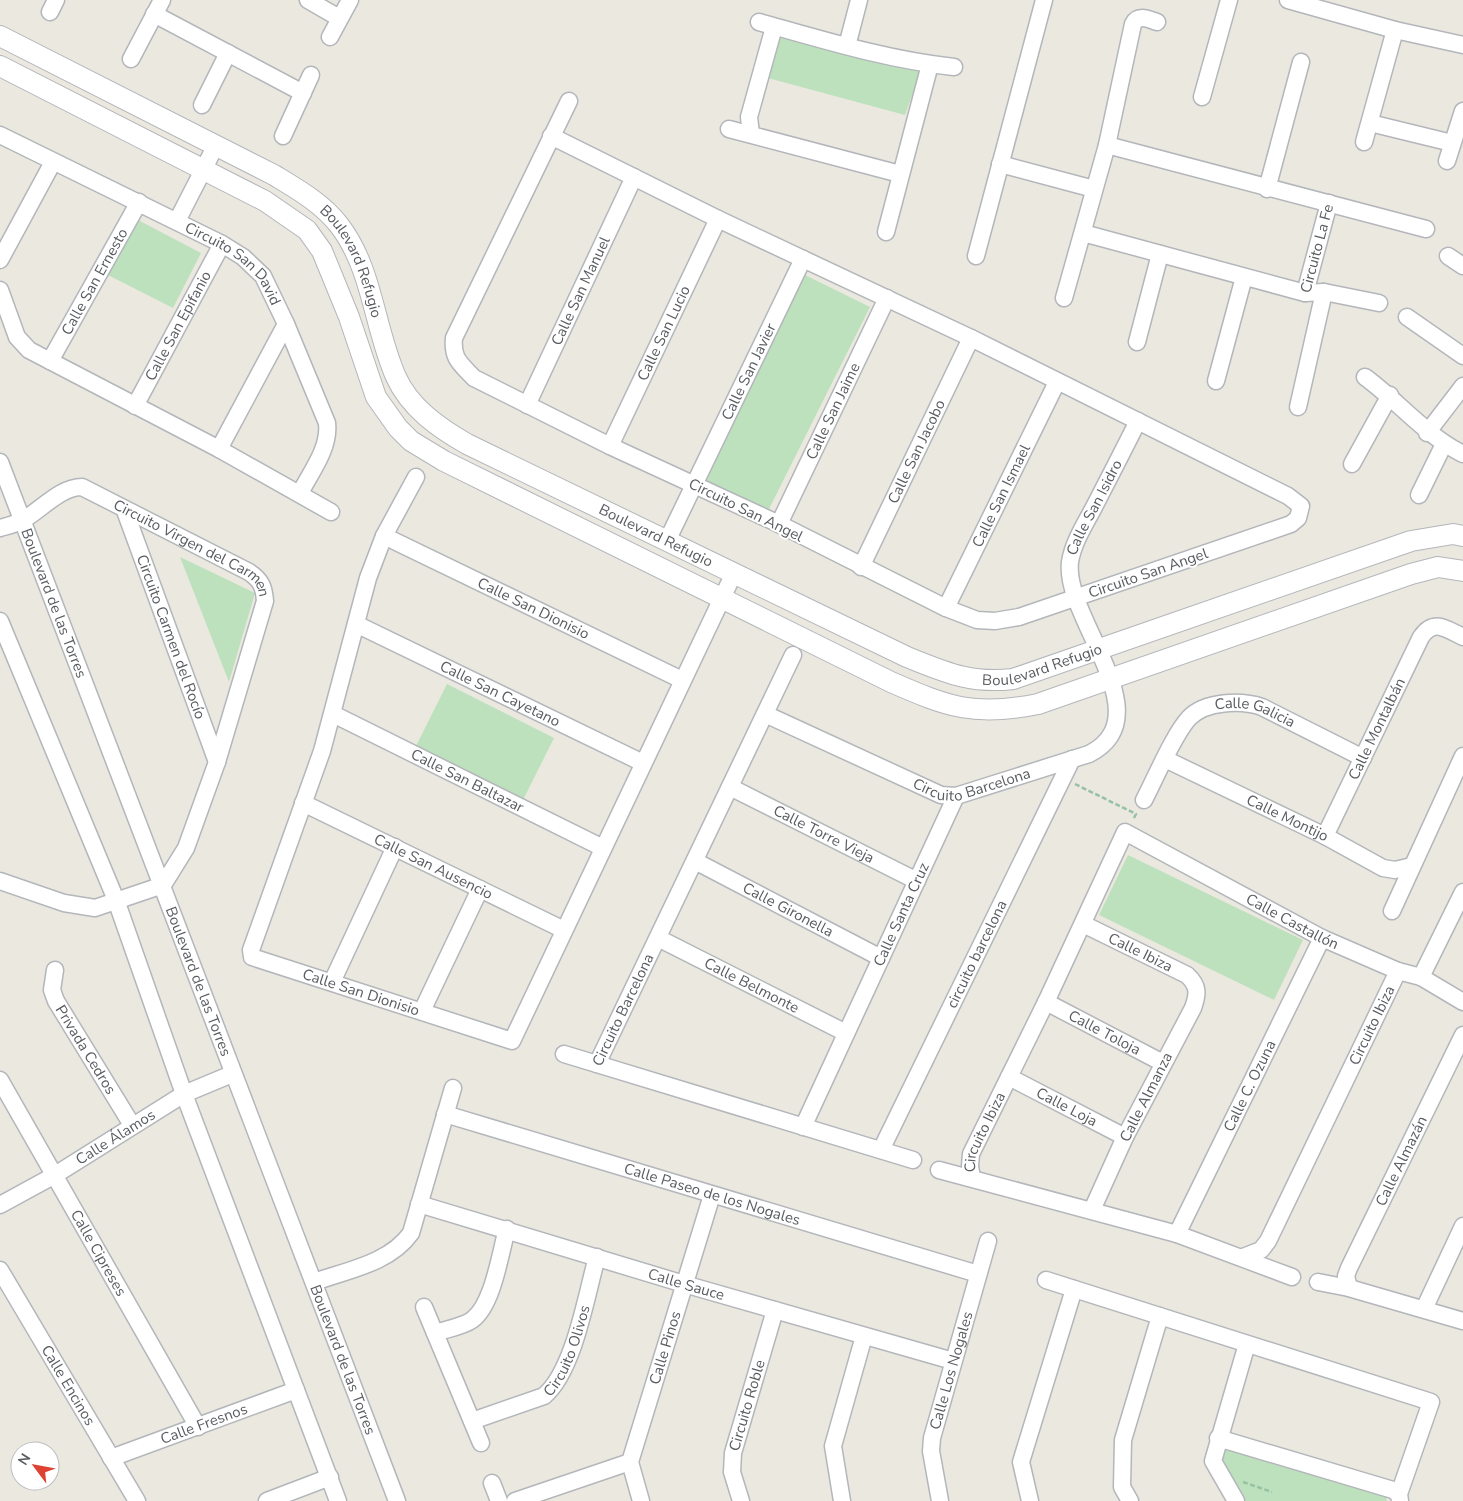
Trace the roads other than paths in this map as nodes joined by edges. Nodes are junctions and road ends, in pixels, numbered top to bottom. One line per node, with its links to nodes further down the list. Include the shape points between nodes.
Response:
1 (308, 0): 8 (street, via 334,15)
2 (350, 0): 8 (street)
3 (859, 0): 13 (street)
4 (1044, 0): 39 (street)
5 (1229, 0): 23 (street)
6 (1288, 0): 10 (street)
7 (158, 7): 15 (street); 16 (street)
8 (341, 15): 12 (street)
9 (1157, 22): 36 (street, via 1142,18 1133,24)
10 (1394, 30): 14 (street); 27 (street)
11 (0, 36): 35 (street, Boulevard Refugio)
12 (330, 37)
13 (847, 46): 18 (street); 29 (street, via 767,24 749,117)
14 (1463, 46)
15 (228, 53): 22 (street); 25 (street)
16 (131, 59)
17 (1301, 62): 44 (street)
18 (928, 64): 20 (street); 41 (street)
19 (0, 66): 40 (street, Boulevard Refugio)
20 (954, 67)
21 (311, 75): 22 (street)
22 (303, 93): 31 (street)
23 (1202, 97)
24 (569, 101): 32 (street, Circuito San Angel)
25 (202, 105)
26 (1462, 120): 34 (street)
27 (1370, 123): 33 (street); 34 (street)
28 (729, 129): 29 (street)
29 (751, 134): 41 (street)
30 (0, 135): 38 (street, Circuito San David)
31 (283, 136)
32 (551, 136): 42 (street, Circuito San Angel); 77 (street, Circuito San Angel, via 454,338 452,352 474,378)
33 (1364, 142)
34 (1452, 143): 37 (street)
35 (216, 145): 40 (street); 80 (street, Boulevard Refugio, via 301,191 340,226 364,273 397,379)
36 (1106, 145): 43 (street); 44 (street, Circuito La Fe)
37 (1447, 161)
38 (53, 162): 45 (street, Circuito San David); 57 (street)
39 (1000, 164): 43 (street); 54 (street)
40 (204, 168): 48 (street); 82 (street, Boulevard Refugio, via 265,201 307,230 326,260 376,397)
41 (900, 174): 50 (street)
42 (634, 177): 47 (street, Circuito San Angel); 77 (street, Calle San Manuel)
43 (1094, 189): 51 (street)
44 (1267, 189): 46 (street, Circuito La Fe)
45 (139, 202): 48 (street, Circuito San David); 71 (street, Calle San Ernesto)
46 (1329, 202): 49 (street); 62 (street, Circuito La Fe)
47 (718, 219): 56 (street, Circuito San Angel); 85 (street, Calle San Lucio)
48 (177, 222): 52 (street, Circuito San David)
49 (1426, 229)
50 (886, 232)
51 (1083, 233): 53 (street, Circuito La Fe); 64 (street)
52 (222, 244): 67 (street, Circuito San David, via 243,257 263,276); 78 (street, Calle San Epifanio)
53 (1160, 254): 59 (street, Circuito La Fe); 69 (street)
54 (976, 256)
55 (1448, 256): 58 (street)
56 (802, 259): 63 (street, Circuito San Angel); 91 (street, Calle San Javier)
57 (0, 260)
58 (1463, 266)
59 (1244, 278): 62 (street, Circuito La Fe); 73 (street)
60 (0, 290): 71 (street, via 17,337 29,350)
61 (1324, 292): 62 (street); 65 (street); 79 (street)
62 (1305, 293)
63 (887, 298): 68 (street, Circuito San Angel); 97 (street, Calle San Jaime)
64 (1064, 298)
65 (1379, 303)
66 (1406, 317): 70 (street)
67 (286, 324): 86 (street); 92 (street, Circuito San David, via 325,413 328,434)
68 (971, 338): 74 (street, Circuito San Angel); 102 (street, Calle San Jacobo)
69 (1137, 342)
70 (1463, 356)
71 (50, 361): 78 (street)
72 (1365, 377): 76 (street)
73 (1216, 381)
74 (1056, 382): 81 (street, Circuito San Angel); 107 (street, Calle San Ismael)
75 (1463, 386): 83 (street)
76 (1390, 395): 83 (street); 89 (street)
77 (527, 405): 85 (street, Circuito San Angel)
78 (135, 406): 86 (street)
79 (1298, 407)
80 (423, 414): 82 (street); 101 (street, Boulevard Refugio, via 467,444)
81 (1138, 421): 105 (street, Calle San Isidro, via 1073,552 1070,574); 105 (street, Circuito San Angel, via 1288,496 1298,502 1301,510 1298,518 1290,524)
82 (398, 428): 106 (street, Boulevard Refugio, via 444,461)
83 (1427, 432): 84 (street)
84 (1444, 444): 87 (street); 93 (street)
85 (610, 446): 91 (street, Circuito San Angel)
86 (218, 449): 92 (street)
87 (1463, 454)
88 (0, 462): 96 (street, Boulevard de las Torres)
89 (1352, 464)
90 (416, 477): 99 (street, Calle San Dionisio)
91 (694, 484): 97 (street, Circuito San Angel); 101 (street, Calle San Javier)
92 (300, 494): 95 (street)
93 (1418, 494)
94 (125, 511): 96 (street, Circuito Virgen del Carmen, via 89,490 74,487); 121 (street, Circuito Carmen del Rocío); 121 (street, Circuito Virgen del Carmen, via 249,572 258,579 264,591 265,601)
95 (331, 512)
96 (22, 520): 98 (street, Circuito Virgen del Carmen); 135 (street, Boulevard de las Torres)
97 (778, 524): 102 (street, Circuito San Angel)
98 (0, 528)
99 (384, 536): 109 (street, Calle San Dionisio, via 368,578); 114 (street, Calle San Dionisio)
100 (1463, 536): 111 (street, Boulevard Refugio, via 1444,535 1411,541)
101 (667, 541): 104 (street, Boulevard Refugio)
102 (861, 567): 107 (street, Circuito San Angel)
103 (1463, 571): 113 (street, Boulevard Refugio, via 1438,567 1411,574)
104 (734, 573): 106 (street, Calle San Dionisio); 111 (street, Boulevard Refugio, via 906,657 965,678 988,682 1013,679)
105 (1077, 597): 107 (street, Circuito San Angel, via 1019,617 995,621 977,620); 111 (street)
106 (722, 598): 113 (street, Boulevard Refugio, via 891,682 952,706 982,711 1009,710 1038,704); 114 (street, Calle San Dionisio)
107 (946, 608)
108 (0, 621): 138 (street)
109 (356, 624): 115 (street, Calle San Dionisio); 122 (street, Calle San Cayetano)
110 (1463, 637): 118 (street, Calle Montalbán, via 1441,627 1432,626 1426,630)
111 (1098, 650): 113 (street)
112 (793, 655): 116 (street, Circuito Barcelona)
113 (1108, 678): 119 (street, Circuito Barcelona, via 1118,709 1115,730 1102,747)
114 (682, 680): 122 (street, Calle San Dionisio)
115 (333, 714): 126 (street, Calle San Dionisio); 130 (street, Calle San Baltazar)
116 (765, 714): 123 (street, Circuito Barcelona); 124 (street, Circuito Barcelona, via 923,788)
117 (1463, 756): 132 (street)
118 (1363, 758): 120 (street, Calle Galicia, via 1262,708 1247,702 1234,702 1190,717); 128 (street, Calle Montalbán)
119 (1072, 759): 124 (street, Circuito Barcelona); 167 (street, circuito barcelona)
120 (1165, 759): 125 (street, Calle Galicia); 128 (street, Calle Montijo)
121 (216, 762): 135 (street, Circuito Virgen del Carmen, via 186,848)
122 (643, 763): 130 (street, Calle San Dionisio)
123 (730, 787): 131 (street, Circuito Barcelona); 133 (street, Calle Torre Vieja)
124 (956, 796): 133 (street, Calle Santa Cruz)
125 (1144, 800)
126 (304, 803): 129 (street, Calle San Ausencio); 148 (street, Calle San Dionisio, via 251,950 252,957)
127 (1125, 832): 140 (street, Circuito Ibiza); 143 (street, Calle Castallón)
128 (1324, 836): 132 (street, Calle Montijo, via 1383,868 1395,870)
129 (394, 847): 136 (street, Calle San Ausencio); 148 (street)
130 (603, 848): 141 (street, Calle San Dionisio)
131 (694, 861): 142 (street, Circuito Barcelona); 144 (street, Calle Gironella)
132 (1412, 866): 139 (street)
133 (917, 880): 144 (street, Calle Santa Cruz)
134 (0, 881): 138 (street, via 79,907 95,908)
135 (163, 885): 138 (street); 158 (street, Boulevard de las Torres)
136 (480, 889): 141 (street, Calle San Ausencio); 152 (street)
137 (1463, 892): 147 (street)
138 (116, 900): 162 (street)
139 (1392, 910)
140 (1083, 924): 149 (street, Calle Ibiza, via 1187,975); 150 (street, Circuito Ibiza)
141 (564, 930): 152 (street, Calle San Dionisio, via 512,1041)
142 (658, 938): 153 (street, Calle Belmonte); 157 (street, Circuito Barcelona)
143 (1322, 938): 146 (street, Calle Castallón); 178 (street, Calle C. Ozuna)
144 (881, 958): 153 (street, Calle Santa Cruz)
145 (55, 970): 164 (street, Privada Cedros, via 52,990 56,1001)
146 (1398, 972): 147 (street, Calle Castallón); 180 (street, Circuito Ibiza, via 1268,1240 1261,1250)
147 (1420, 977): 151 (street, Calle Castallón)
148 (332, 982): 152 (street, Calle San Dionisio)
149 (1195, 983): 156 (street, Calle Almanza, via 1198,993 1193,1008)
150 (1046, 1002): 156 (street, Calle Toloja); 159 (street, Circuito Ibiza)
151 (1463, 1002)
152 (422, 1011)
153 (846, 1033): 165 (street)
154 (1463, 1035): 189 (street, Calle Almazán, via 1349,1268 1346,1276)
155 (564, 1054): 157 (street)
156 (1163, 1063): 166 (street, Calle Almanza)
157 (597, 1064): 165 (street, Circuito Barcelona)
158 (232, 1074): 162 (street, Calle Álamos); 186 (street, Boulevard de las Torres)
159 (1009, 1077): 166 (street, Calle Loja); 171 (street, Circuito Ibiza, via 971,1154)
160 (0, 1080): 170 (street, Calle Cipreses)
161 (453, 1088): 163 (street)
162 (184, 1094): 164 (street, Calle Álamos); 200 (street)
163 (445, 1114): 172 (street, Calle Paseo de los Nogales); 174 (street)
164 (132, 1125): 170 (street, Calle Álamos)
165 (803, 1127): 167 (street, Circuito Barcelona)
166 (1125, 1137): 175 (street, Calle Almanza)
167 (881, 1150): 168 (street, Circuito Barcelona)
168 (913, 1160)
169 (939, 1170): 171 (street)
170 (54, 1175): 173 (street, Calle Álamos); 202 (street, Calle Cipreses)
171 (972, 1178): 175 (street, Circuito Ibiza)
172 (712, 1195): 183 (street, Calle Paseo de los Nogales); 188 (street, Calle Pinos)
173 (0, 1204)
174 (419, 1204): 177 (street, Calle Sauce); 186 (street, via 411,1232 393,1253)
175 (1092, 1210): 178 (street, Circuito Ibiza)
176 (1463, 1226): 192 (street)
177 (507, 1230): 181 (street, Calle Sauce); 196 (street, via 491,1287 479,1314 470,1322)
178 (1177, 1234): 180 (street, Circuito Ibiza)
179 (988, 1241): 183 (street, Calle Los Nogales)
180 (1243, 1257): 184 (street, Circuito Ibiza)
181 (597, 1258): 188 (street, Calle Sauce); 201 (street, Circuito Olivos, via 568,1360 553,1388 544,1396)
182 (0, 1270): 205 (street, Calle Encinos)
183 (978, 1274): 199 (street, Calle Los Nogales)
184 (1292, 1277)
185 (1046, 1280): 190 (street)
186 (314, 1282): 214 (street, Boulevard de las Torres)
187 (1318, 1282): 189 (street)
188 (684, 1284): 193 (street, Calle Sauce); 206 (street, Calle Pinos)
189 (1349, 1288): 192 (street)
190 (1074, 1289): 194 (street); 221 (street, via 1022,1462)
191 (424, 1307): 196 (street)
192 (1424, 1309): 195 (street)
193 (775, 1310): 197 (street, Calle Sauce); 218 (street, Circuito Roble, via 733,1453 732,1472)
194 (1160, 1316): 198 (street); 222 (street, via 1123,1440 1122,1487)
195 (1463, 1321)
196 (434, 1333): 201 (street)
197 (864, 1336): 199 (street, Calle Sauce); 209 (street, via 833,1446)
198 (1246, 1344): 203 (street); 210 (street, via 1431,1402)
199 (953, 1361): 220 (street, Calle Los Nogales, via 932,1438 931,1451)
200 (296, 1390): 202 (street, Calle Fresnos); 207 (street)
201 (472, 1421): 204 (street)
202 (198, 1426): 205 (street, Calle Fresnos)
203 (1218, 1438): 210 (street, via 1392,1490); 223 (street, via 1212,1461)
204 (481, 1443)
205 (111, 1458): 211 (street, Calle Encinos)
206 (630, 1462): 216 (street); 217 (street)
207 (330, 1477): 212 (street); 213 (street)
208 (492, 1483): 215 (street)
209 (841, 1496): 219 (street)
210 (1400, 1498)
211 (137, 1501)
212 (267, 1501)
213 (338, 1501)
214 (397, 1501)
215 (499, 1501)
216 (514, 1501)
217 (640, 1501)
218 (741, 1501)
219 (826, 1501)
220 (940, 1501)
221 (1030, 1501)
222 (1130, 1501)
223 (1236, 1501)

